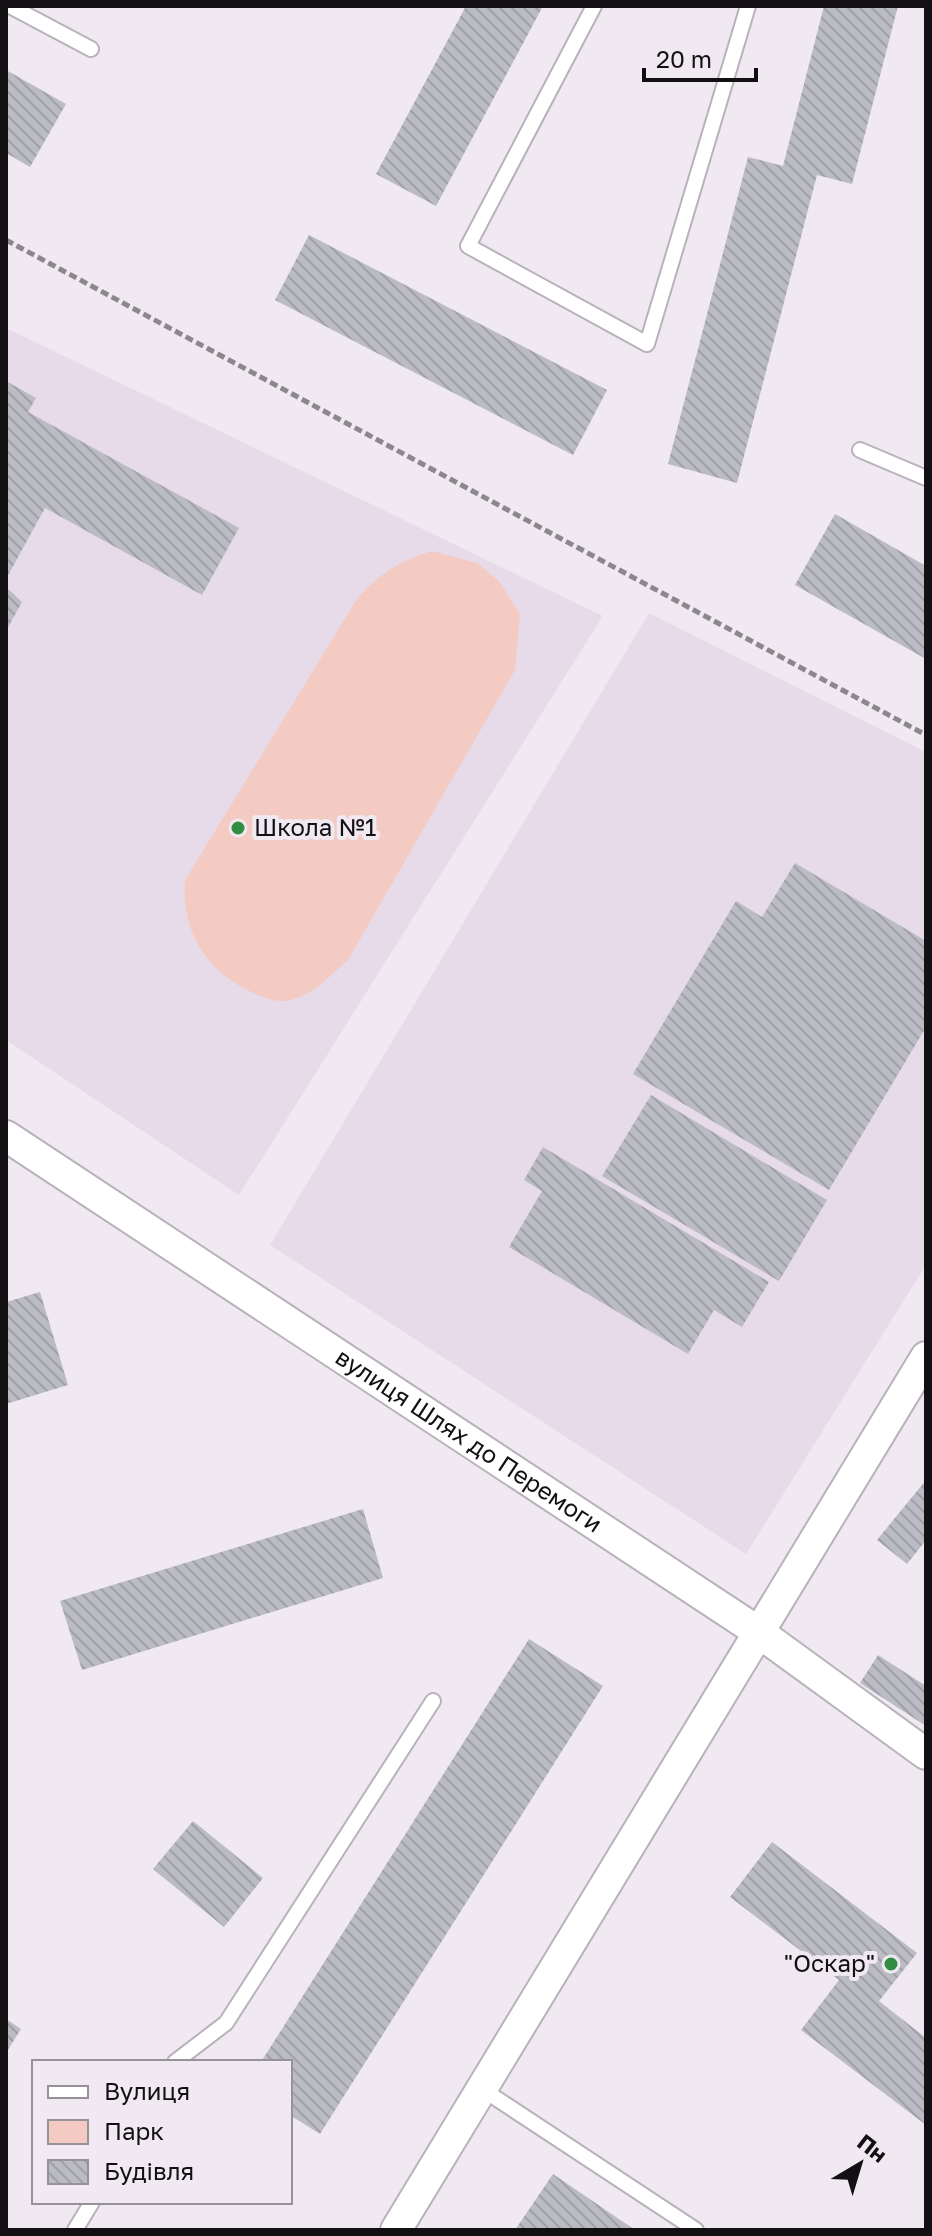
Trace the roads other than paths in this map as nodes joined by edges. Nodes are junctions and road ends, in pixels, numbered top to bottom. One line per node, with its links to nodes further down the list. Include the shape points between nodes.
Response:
1 (10, 6): 4 (lane)
2 (594, 6): 3 (lane, via 468,246 647,344)
3 (748, 6)
4 (91, 49)
5 (860, 450): 6 (lane)
6 (926, 478)
7 (6, 1136): 9 (street, вулиця Шлях до Перемоги)
8 (926, 1357): 9 (street)
9 (757, 1631): 11 (street, вулиця Шлях до Перемоги); 13 (street)
10 (433, 1701): 12 (lane, via 226,2023)
11 (926, 1754)
12 (178, 2060)
13 (482, 2089): 16 (street); 17 (lane)
14 (91, 2204): 15 (lane)
15 (75, 2230)
16 (396, 2230)
17 (696, 2230)

